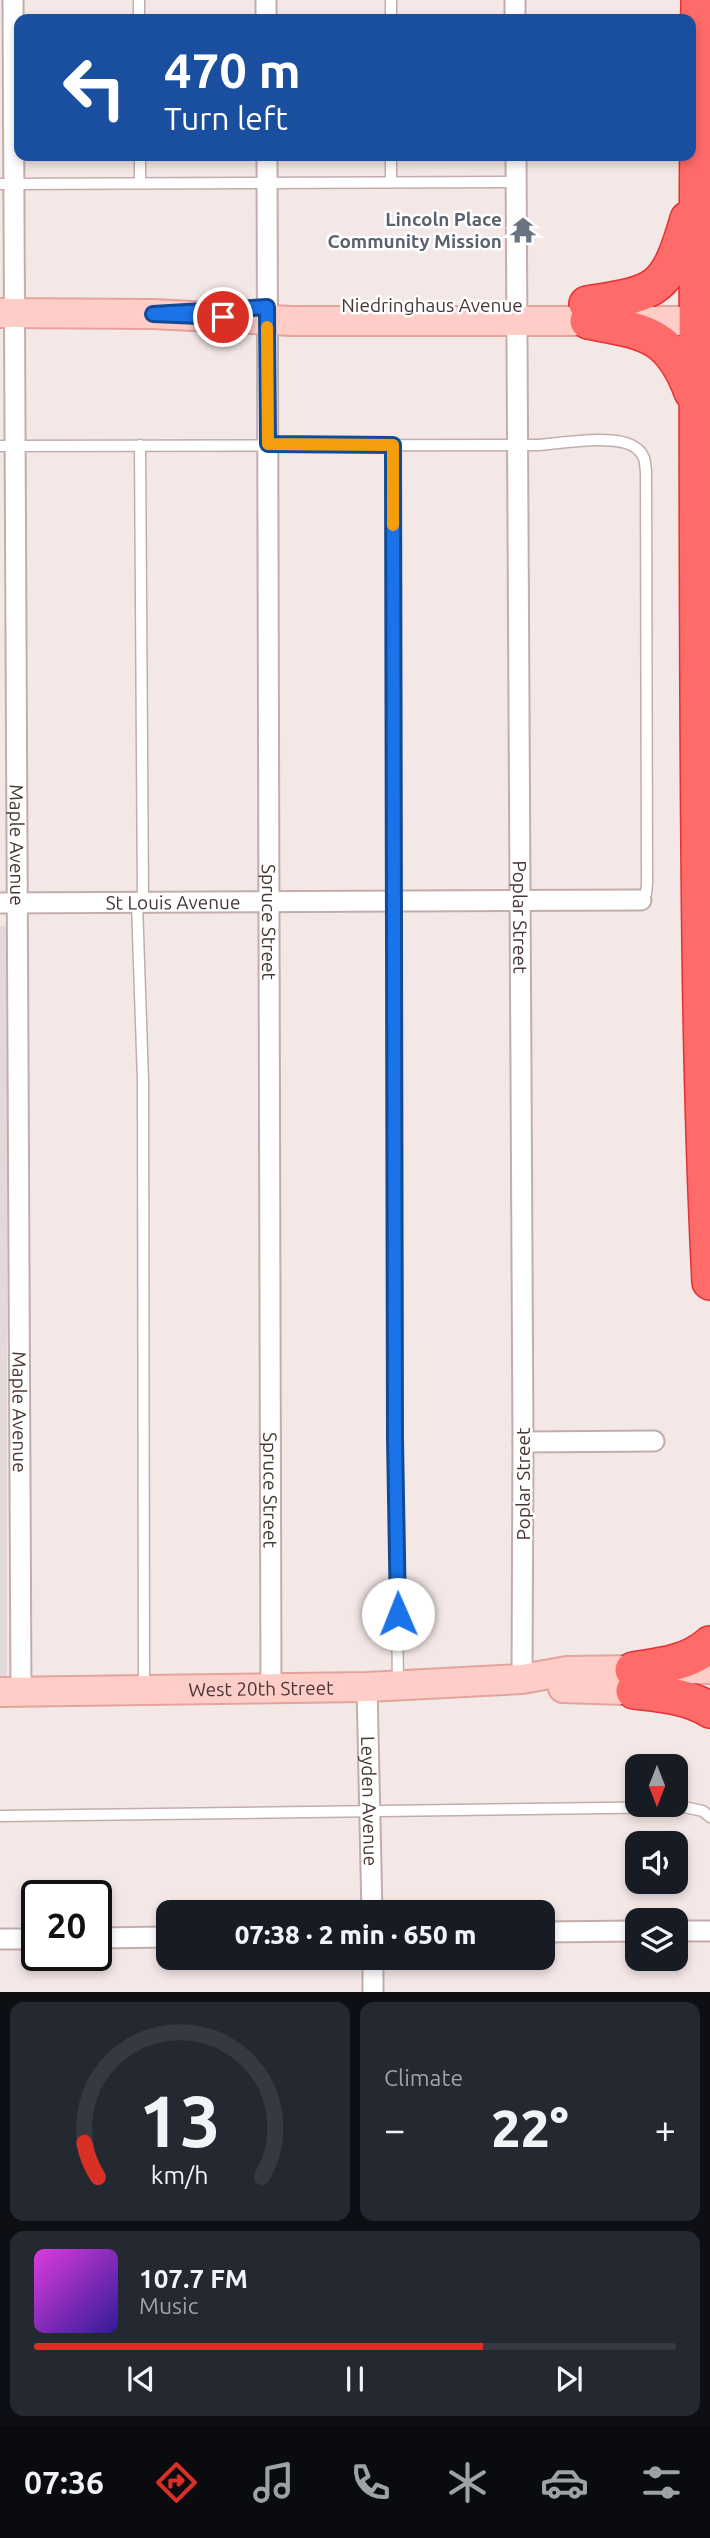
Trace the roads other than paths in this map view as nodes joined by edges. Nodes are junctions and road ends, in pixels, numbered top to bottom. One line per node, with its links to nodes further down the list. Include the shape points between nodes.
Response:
1 (13, 0): 12 (street, Maple Avenue)
2 (699, 0): 10 (highway)
3 (139, 161): 11 (lane)
4 (267, 161): 7 (street, Spruce Street)
5 (391, 161): 8 (lane)
6 (516, 161): 9 (street, Poplar Street)
7 (267, 181): 8 (lane); 11 (lane); 15 (street, Spruce Street)
8 (391, 181): 9 (lane)
9 (516, 182): 16 (street, Poplar Street)
10 (696, 182): 13 (highway); 17 (highway, via 679,249 662,280 653,289)
11 (140, 183): 12 (lane)
12 (8, 184): 14 (street, Maple Avenue)
13 (703, 312): 17 (street, Niedringhaus Avenue); 18 (highway)
14 (8, 313): 15 (street, Niedringhaus Avenue); 23 (street, Maple Avenue)
15 (267, 313): 16 (street, Niedringhaus Avenue); 19 (street, Spruce Street)
16 (517, 313): 17 (street, Niedringhaus Avenue); 22 (street, Poplar Street)
17 (588, 313): 18 (highway, via 642,333 672,351)
18 (696, 404): 30 (highway, via 699,883)
19 (268, 444): 20 (lane); 21 (lane); 26 (street, Spruce Street)
20 (140, 445): 23 (lane); 29 (lane)
21 (393, 445): 22 (lane); 27 (lane)
22 (518, 445): 24 (lane, via 618,440 635,446 645,459 647,884); 25 (street, Poplar Street)
23 (8, 446): 28 (street, Maple Avenue)
24 (641, 900): 25 (street, St Louis Avenue)
25 (520, 901): 27 (street, St Louis Avenue); 32 (street, Poplar Street)
26 (269, 902): 27 (street, St Louis Avenue); 29 (street, St Louis Avenue); 39 (street, Spruce Street)
27 (395, 902): 37 (lane)
28 (9, 903): 29 (street, St Louis Avenue); 42 (street, Maple Avenue)
29 (140, 903): 40 (lane)
30 (710, 1282)
31 (654, 1441): 32 (street)
32 (523, 1442): 35 (street, Poplar Street)
33 (710, 1644): 36 (highway, via 699,1654)
34 (710, 1669): 36 (street, West 20th Street)
35 (522, 1679): 36 (street, West 20th Street, via 581,1690); 37 (street, West 20th Street)
36 (633, 1681): 41 (street, West 20th Street); 43 (highway)
37 (398, 1685): 38 (street, West 20th Street)
38 (367, 1687): 39 (street, West 20th Street); 44 (street, Leyden Avenue)
39 (271, 1688): 40 (street, West 20th Street)
40 (144, 1690): 42 (street, West 20th Street)
41 (710, 1690)
42 (11, 1692)
43 (710, 1710)
44 (371, 1810): 45 (lane); 46 (lane, via 684,1807); 47 (street, Leyden Avenue)
45 (0, 1816)
46 (710, 1817)
47 (372, 1900)
48 (710, 1930): 50 (street)
49 (625, 1931): 51 (street)
50 (688, 1931)
51 (555, 1932)
52 (156, 1937): 54 (street)
53 (21, 1938): 55 (street)
54 (112, 1938)
55 (0, 1939)
56 (373, 1970): 57 (street)
57 (373, 1992)

